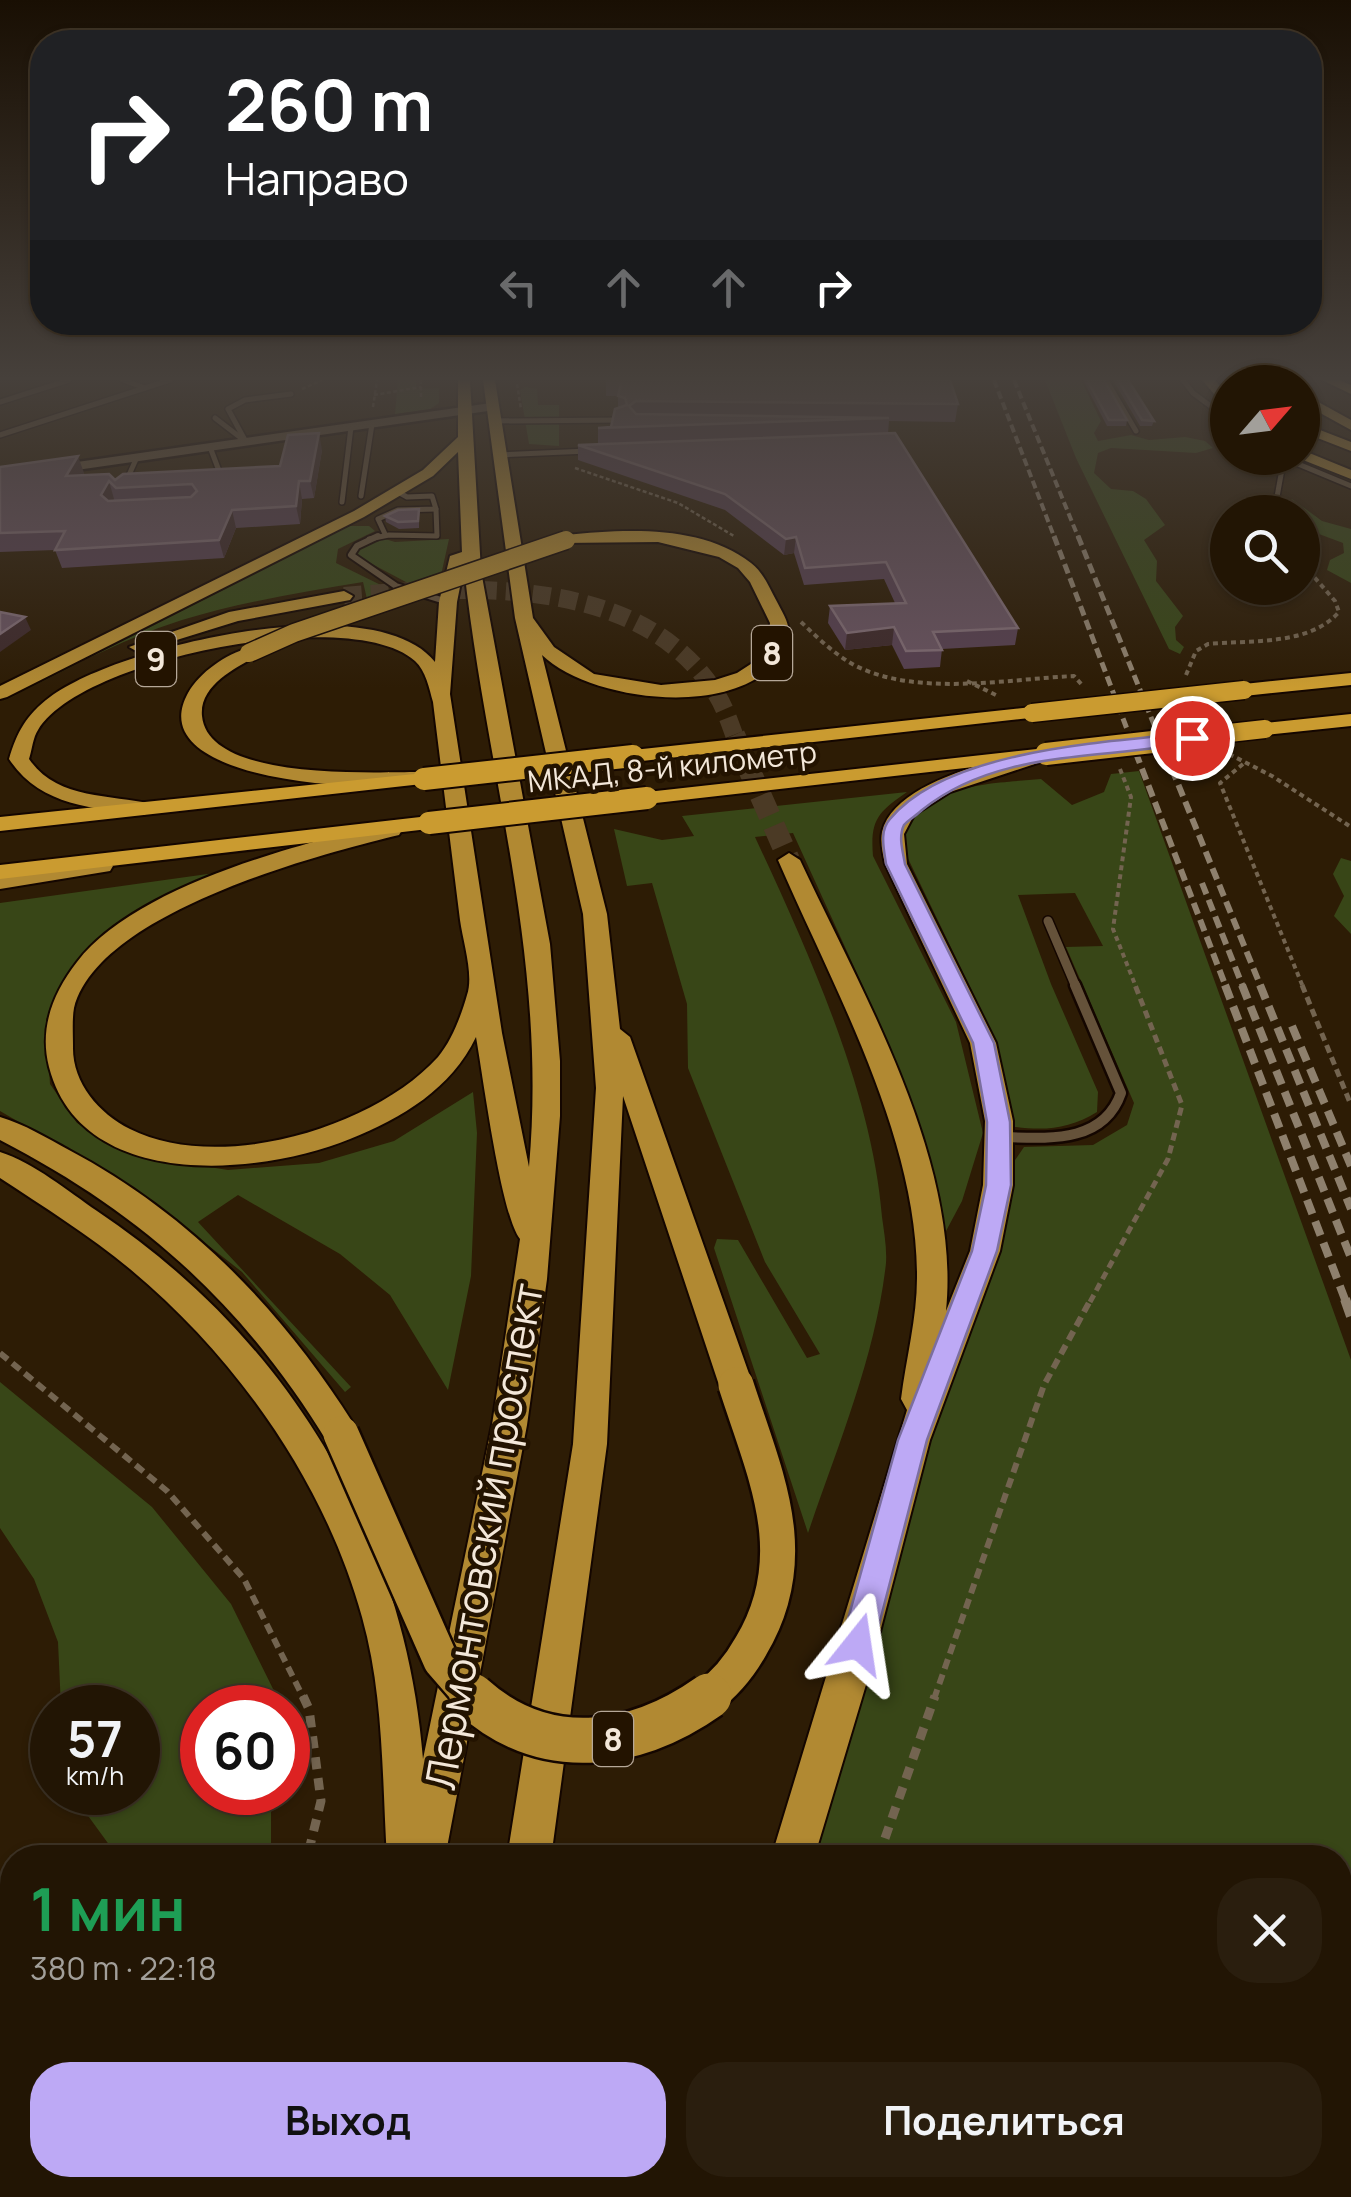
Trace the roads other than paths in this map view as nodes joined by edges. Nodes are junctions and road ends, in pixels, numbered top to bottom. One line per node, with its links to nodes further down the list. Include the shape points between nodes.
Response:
1 (126, 483): 7 (lane)
2 (344, 483): 9 (lane)
3 (363, 483): 10 (lane)
4 (412, 483): 8 (main road)
5 (466, 483): 14 (main road, Лермонтовский проспект)
6 (503, 483): 17 (main road, Лермонтовский проспект)
7 (122, 491)
8 (398, 492): 10 (main road); 11 (lane, via 432,496)
9 (342, 502)
10 (360, 505): 12 (lane); 19 (main road)
11 (436, 509): 12 (lane, via 398,510); 13 (lane, via 437,536)
12 (378, 520): 13 (lane)
13 (385, 534): 16 (lane, via 358,544 352,555 420,596)
14 (469, 537): 16 (main road); 38 (main road, Лермонтовский проспект, via 534,915 548,1060)
15 (344, 596): 21 (main road, via 184,630)
16 (448, 602): 20 (main road)
17 (524, 618): 24 (main road, 8, bridge, via 540,642 590,680 670,691 745,675 776,649 779,620 755,576 732,558 657,538 566,540 294,632 223,667 193,701 199,740 218,756 267,770); 34 (main road, Лермонтовский проспект, via 595,914)
18 (1351, 679): 24 (highway, МКАД, 8-й километр, bridge)
19 (0, 694)
20 (443, 702): 25 (main road, 9, via 432,668 402,645 345,630 296,630 133,666 71,690 29,723 19,759 34,780 65,795); 33 (main road)
21 (0, 712)
22 (1351, 720): 23 (highway, МКАД, 8-й километр, bridge)
23 (1046, 754): 27 (highway, МКАД, 8-й километр, bridge); 36 (main road, via 935,792 896,822 892,840 896,864 984,1043)
24 (424, 778): 25 (highway, МКАД, 8-й километр)
25 (144, 809): 26 (highway, МКАД, 8-й километр)
26 (0, 824)
27 (429, 824): 28 (highway, МКАД, 8-й километр); 33 (main road, via 366,835 220,879 132,927 84,970 58,1016 56,1040 68,1086 102,1124 154,1148 214,1156 304,1146 373,1119 434,1077 458,1049)
28 (227, 846): 30 (highway, МКАД, 8-й километр); 31 (main road)
29 (790, 860): 39 (main road, via 909,1144 923,1203 932,1277)
30 (0, 872)
31 (0, 882)
32 (1048, 921): 36 (lane, via 1120,1103 1086,1132)
33 (482, 989): 38 (main road)
34 (606, 1007): 35 (main road, 8, bridge, via 736,1385 780,1549 770,1612 738,1670 714,1695 669,1723 618,1739 548,1737 486,1709 461,1687 440,1661 341,1434 276,1338 176,1238 89,1174); 42 (main road, Лермонтовский проспект, via 610,1088 590,1444)
35 (0, 1127)
36 (999, 1137): 39 (main road, via 985,1251)
37 (0, 1163): 40 (main road, via 159,1275 242,1356 310,1456 373,1594 394,1674)
38 (534, 1250): 41 (main road, Лермонтовский проспект, via 509,1444)
39 (912, 1440): 43 (main road)
40 (408, 1845)
41 (426, 1845)
42 (531, 1845)
43 (796, 1845)

